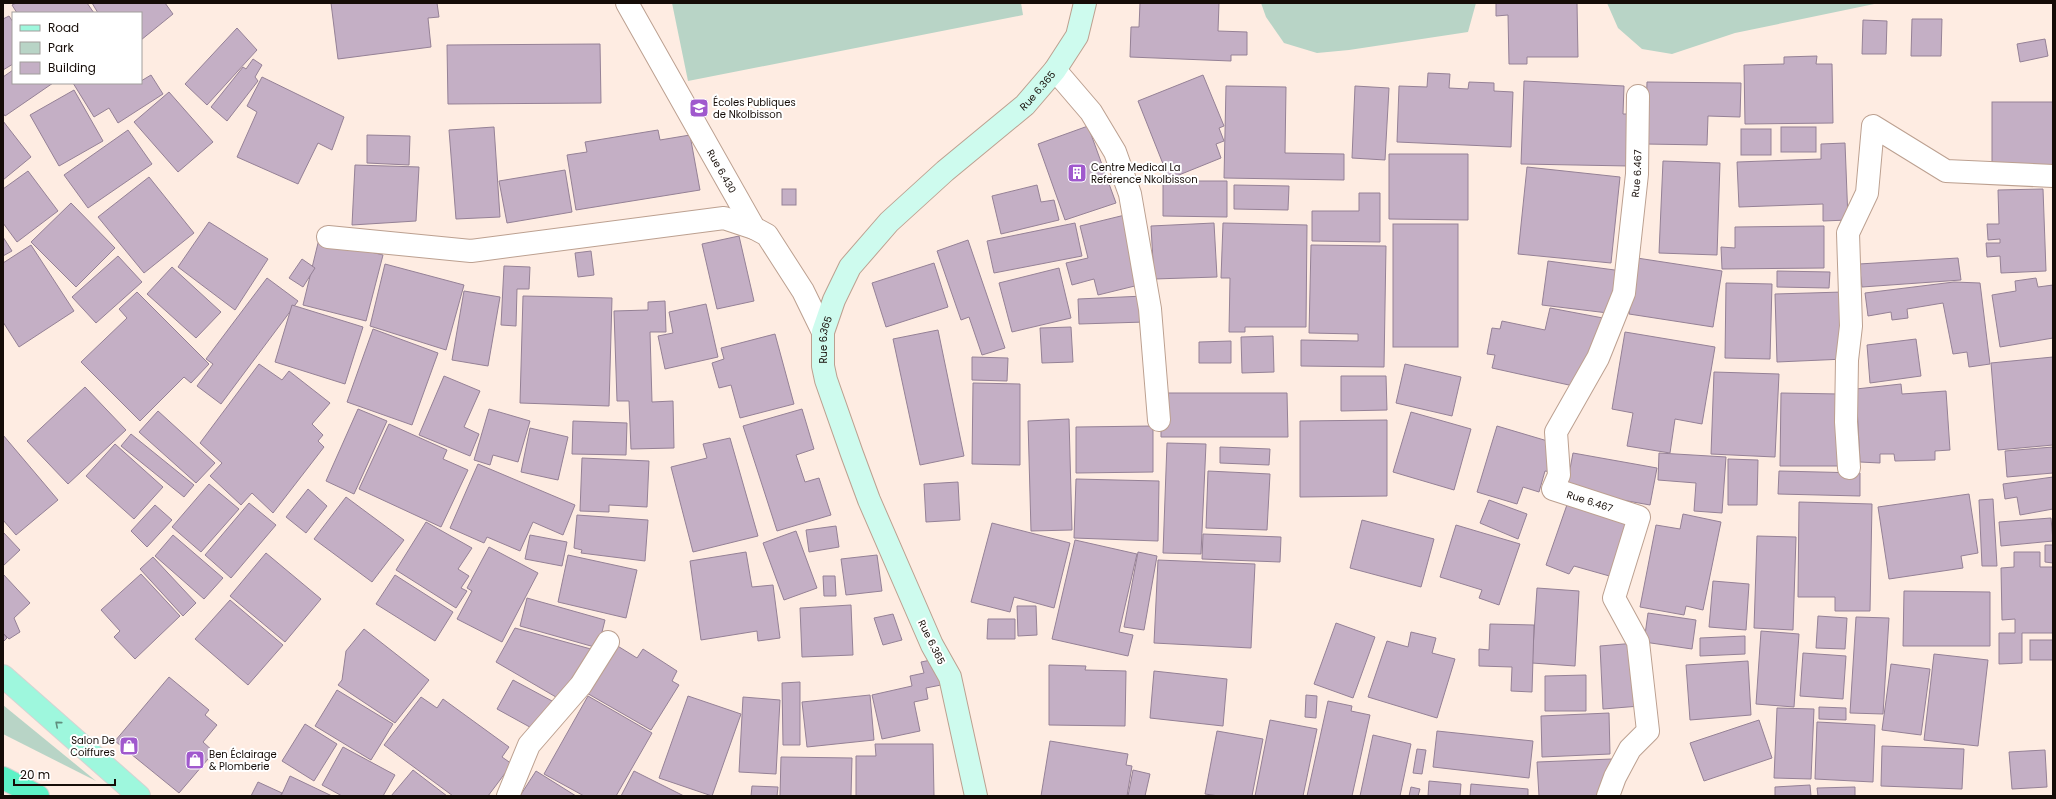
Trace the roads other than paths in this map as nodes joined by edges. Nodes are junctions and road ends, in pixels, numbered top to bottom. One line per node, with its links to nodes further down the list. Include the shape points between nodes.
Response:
1 (627, 3): 6 (street, Rue 6.430)
2 (1084, 3): 3 (street, Rue 6.365, via 1077,36)
3 (1054, 70): 8 (street, Rue 6.365, via 1025,106 945,171 884,228 850,267 834,300); 9 (street, via 1091,112 1115,152 1130,194 1150,309)
4 (1638, 96): 18 (street, Rue 6.467, via 1637,174 1624,293 1598,358 1556,432 1559,475 1553,489 1639,518 1614,598 1638,642 1648,730 1630,749)
5 (2053, 176): 10 (street, via 1946,171 1872,126 1867,193 1848,233 1851,326 1847,360 1846,422)
6 (754, 228): 7 (street, via 724,218 471,251); 8 (street, Rue 6.430, via 767,235 803,291)
7 (328, 236)
8 (823, 332): 17 (street, Rue 6.365, via 826,380 854,461 929,638 950,677)
9 (1159, 420)
10 (1849, 468)
11 (608, 642): 16 (street, via 581,685 529,745)
12 (3, 676): 15 (main road, one-way to 12)
13 (3, 778): 14 (highway)
14 (38, 796)
15 (140, 796)
16 (508, 796)
17 (976, 796)
18 (1608, 796)

